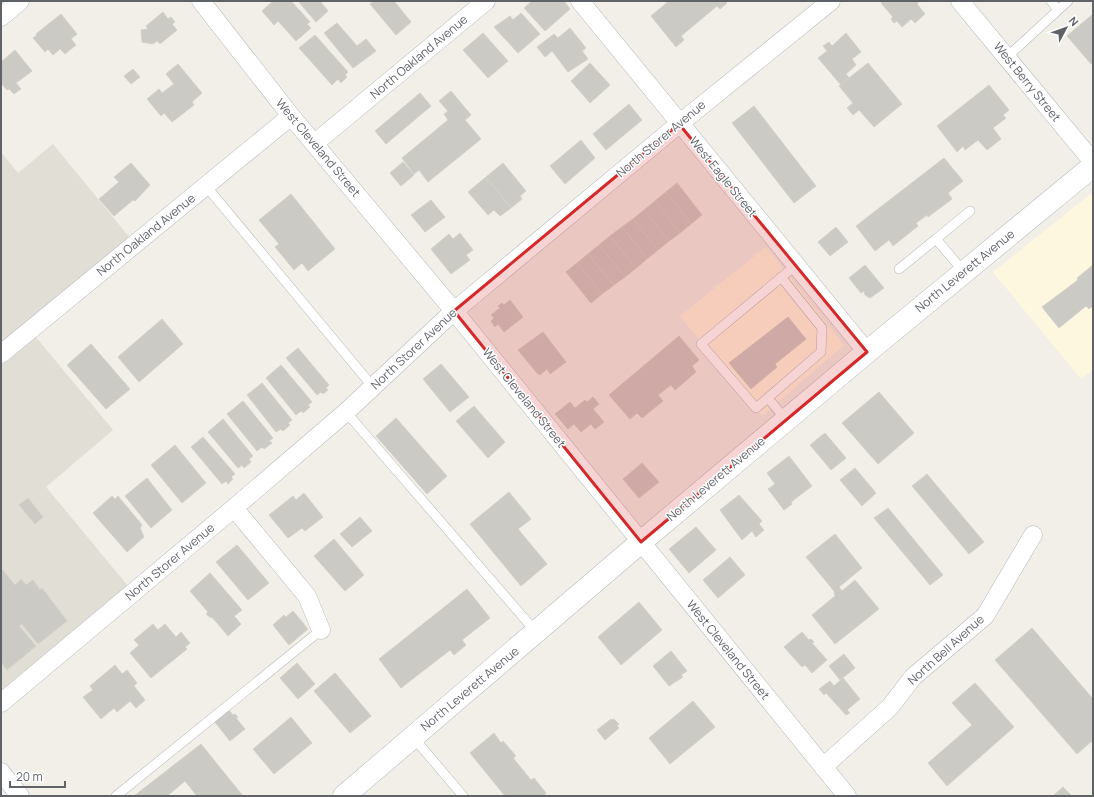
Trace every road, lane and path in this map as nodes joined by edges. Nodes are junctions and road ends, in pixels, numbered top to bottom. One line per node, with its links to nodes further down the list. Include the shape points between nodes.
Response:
1 (20, 1): 10 (street)
2 (201, 1): 12 (street, West Cleveland Street)
3 (486, 1): 14 (street, North Oakland Avenue)
4 (580, 1): 13 (street, West Eagle Street)
5 (831, 1): 13 (street, North Storer Avenue)
6 (960, 1): 11 (street, West Berry Street)
7 (1051, 1): 9 (lane)
8 (1068, 1): 9 (lane)
9 (1058, 10): 11 (lane)
10 (1, 17)
11 (1007, 57): 15 (street, West Berry Street)
12 (291, 116): 14 (street, West Cleveland Street); 17 (street, North Oakland Avenue)
13 (679, 124): 20 (street, West Eagle Street); 24 (street, North Storer Avenue)
14 (315, 143): 24 (street, West Cleveland Street)
15 (1093, 162)
16 (1093, 166): 22 (street, North Leverett Avenue)
17 (206, 186): 26 (street, North Oakland Avenue); 27 (lane)
18 (970, 211): 19 (lane)
19 (936, 239): 21 (lane); 22 (lane)
20 (795, 266): 23 (lane); 25 (street, West Eagle Street)
21 (899, 269)
22 (964, 272): 25 (street, North Leverett Avenue)
23 (780, 278): 28 (lane, via 822,328 821,352); 28 (lane, via 701,344 756,408)
24 (454, 311): 27 (street, North Storer Avenue); 33 (street, West Cleveland Street)
25 (867, 352): 30 (street, North Leverett Avenue)
26 (1, 354)
27 (373, 386): 29 (street, North Storer Avenue)
28 (768, 398): 30 (lane)
29 (346, 412): 31 (street, North Storer Avenue); 35 (lane)
30 (787, 420): 33 (street, North Leverett Avenue)
31 (234, 508): 34 (street, via 307,596); 36 (street, North Storer Avenue)
32 (1033, 535): 38 (street, North Bell Avenue, via 985,616 913,677 890,707)
33 (641, 542): 35 (street, North Leverett Avenue); 38 (street, West Cleveland Street)
34 (321, 630): 41 (lane)
35 (536, 632): 37 (street, North Leverett Avenue)
36 (1, 703)
37 (413, 737): 42 (street, North Leverett Avenue); 43 (lane)
38 (823, 767): 44 (street, West Cleveland Street)
39 (1, 772): 40 (street)
40 (20, 796)
41 (116, 796)
42 (344, 796)
43 (463, 796)
44 (847, 796)

